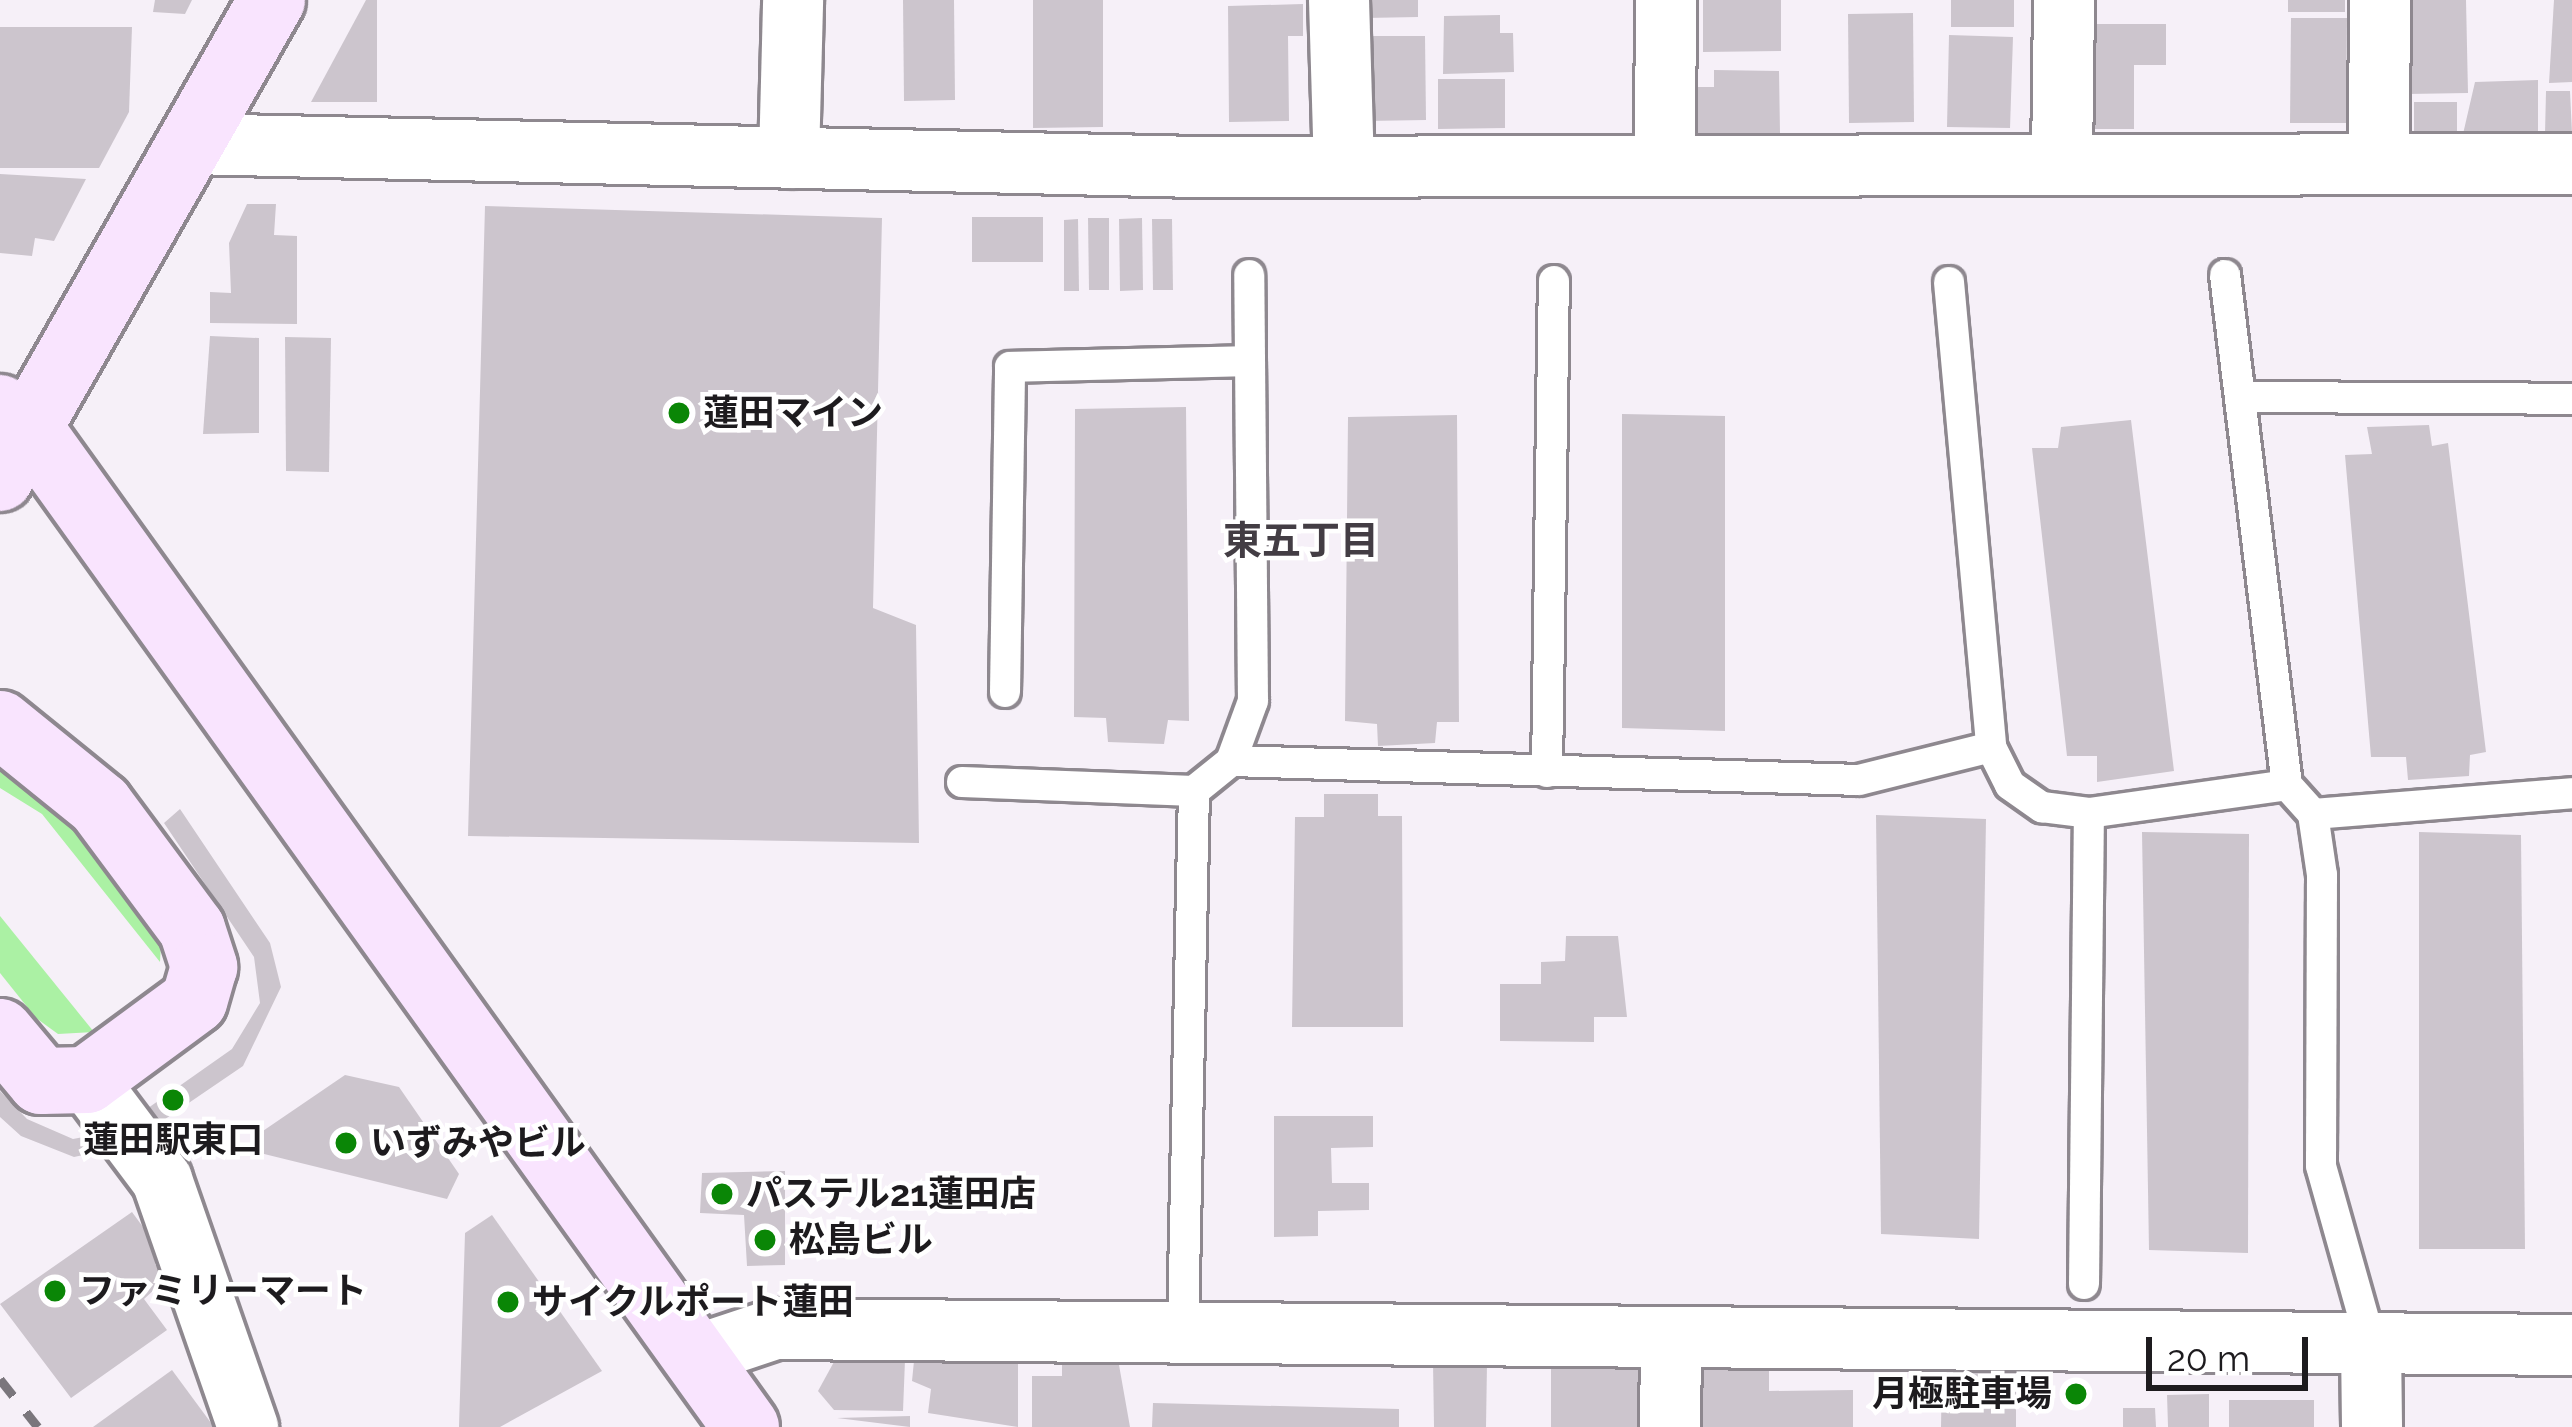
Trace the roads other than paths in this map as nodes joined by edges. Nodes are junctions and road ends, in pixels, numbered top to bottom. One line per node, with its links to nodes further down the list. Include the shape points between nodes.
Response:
1 (272, 0): 7 (street)
2 (793, 0): 8 (street)
3 (1339, 0): 12 (street)
4 (1666, 0): 13 (street)
5 (2064, 0): 9 (street)
6 (2380, 0): 10 (street)
7 (191, 144): 8 (street); 21 (street)
8 (789, 158): 12 (street)
9 (2062, 164): 10 (street); 13 (street)
10 (2379, 164): 11 (street)
11 (2572, 164)
12 (1344, 165): 13 (street)
13 (1665, 165)
14 (1250, 275): 18 (lane)
15 (2224, 275): 19 (lane)
16 (1555, 281): 26 (lane)
17 (1949, 282): 24 (lane)
18 (1248, 362): 22 (lane, via 1010,367); 25 (lane, via 1253,700)
19 (2240, 397): 20 (lane); 28 (lane)
20 (2572, 399)
21 (10, 438): 40 (street)
22 (1004, 692)
23 (3, 729): 34 (street, via 100,805 192,929 204,967 194,1000)
24 (1991, 747): 26 (lane, via 1858,781); 31 (lane, via 2010,785 2042,807)
25 (1231, 761): 26 (lane); 29 (lane)
26 (1547, 772)
27 (962, 782): 29 (lane)
28 (2287, 784): 31 (lane); 32 (lane)
29 (1194, 791): 36 (lane)
30 (2572, 793): 32 (lane)
31 (2089, 813): 35 (lane)
32 (2313, 814): 38 (lane, via 2321,1166)
33 (0, 1032): 34 (street, via 41,1081)
34 (87, 1080): 41 (street, via 162,1180)
35 (2084, 1284)
36 (1183, 1328): 37 (street); 40 (street, via 776,1329)
37 (1671, 1340): 38 (street); 43 (street)
38 (2371, 1343): 39 (street); 44 (street)
39 (2572, 1346)
40 (697, 1355): 42 (street)
41 (248, 1427)
42 (746, 1427)
43 (1670, 1427)
44 (2372, 1427)

